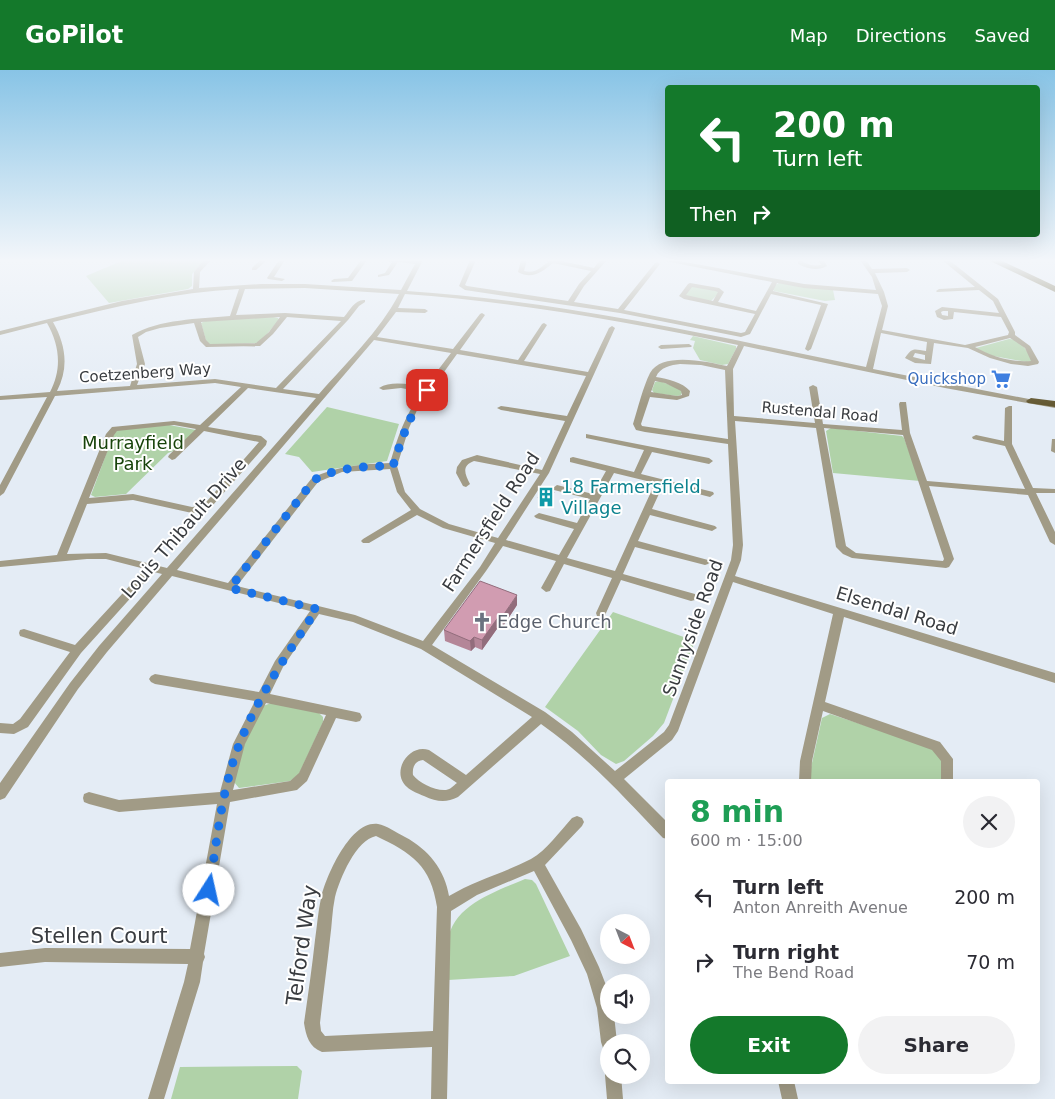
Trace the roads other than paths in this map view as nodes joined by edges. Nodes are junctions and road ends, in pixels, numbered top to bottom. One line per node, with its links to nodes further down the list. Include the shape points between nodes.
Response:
1 (102, 308): 23 (street)
2 (236, 308): 20 (street)
3 (354, 308): 21 (street)
4 (546, 308): 30 (street)
5 (599, 308): 14 (street)
6 (622, 308): 14 (street)
7 (740, 308): 16 (street)
8 (761, 308): 16 (street, Sunnyside Road)
9 (823, 308): 34 (street)
10 (885, 308): 26 (street)
11 (1000, 308): 19 (street)
12 (394, 310): 15 (street); 29 (street, Louis Thibault Drive)
13 (951, 310): 19 (street)
14 (620, 311): 30 (street)
15 (425, 312)
16 (759, 312): 30 (street, Sunnyside Road)
17 (285, 315): 20 (street); 21 (street); 22 (street, via 262,343 249,346 206,345)
18 (482, 316): 35 (street)
19 (1004, 316): 28 (street)
20 (232, 318): 22 (street)
21 (348, 318): 48 (street)
22 (197, 320): 45 (street, via 134,335 141,364)
23 (49, 321): 27 (street); 50 (street, via 59,340 62,370)
24 (544, 325): 37 (street)
25 (612, 328): 41 (street, Farmersfield Road)
26 (879, 331): 31 (street); 40 (street)
27 (0, 333)
28 (1011, 336): 32 (street); 32 (street, via 1028,346 1035,362 989,356)
29 (373, 338): 35 (street); 53 (street, Louis Thibault Drive)
30 (742, 340): 39 (street, Sunnyside Road); 40 (street)
31 (931, 341): 32 (street); 36 (street)
32 (970, 346)
33 (661, 347): 38 (street, via 691,344)
34 (808, 349)
35 (455, 352): 37 (street); 49 (street)
36 (929, 354)
37 (520, 362): 41 (street)
38 (698, 362): 39 (street); 42 (street, via 662,366)
39 (729, 369): 60 (street, Sunnyside Road)
40 (869, 370): 44 (street)
41 (590, 374): 61 (street, Farmersfield Road)
42 (652, 378): 51 (street); 51 (street, via 667,381 686,391 683,397 677,398)
43 (247, 385): 45 (street, Coetzenberg Way, via 216,381); 48 (street, Coetzenberg Way); 63 (street)
44 (945, 386): 54 (street); 59 (street)
45 (133, 387): 50 (street, Coetzenberg Way)
46 (383, 388): 49 (street, via 401,386)
47 (813, 388): 62 (street)
48 (278, 390): 53 (street, Coetzenberg Way)
49 (427, 390): 75 (street, via 405,428)
50 (53, 394): 52 (street, Coetzenberg Way); 78 (street)
51 (647, 394): 68 (street, via 637,424 641,429)
52 (0, 398)
53 (322, 398): 105 (street, Louis Thibault Drive)
54 (1031, 401): 56 (main road)
55 (903, 404): 64 (street)
56 (1055, 405)
57 (501, 408): 61 (street)
58 (1009, 408): 69 (street)
59 (1055, 411)
60 (731, 418): 62 (street, Rustendal Road); 68 (street, Sunnyside Road)
61 (570, 419): 77 (street, Farmersfield Road)
62 (821, 426): 64 (street, Rustendal Road); 82 (street, via 843,550 855,556 941,566 948,564 950,559)
63 (204, 428): 72 (street); 90 (street, via 174,423 115,429 110,434); 90 (street, via 258,438 263,442 202,508 192,510 133,497)
64 (906, 434): 82 (street)
65 (589, 436): 70 (street)
66 (976, 437): 69 (street)
67 (1055, 441): 71 (street)
68 (731, 442): 107 (street, Sunnyside Road, via 738,550)
69 (1008, 444): 86 (street)
70 (649, 449): 74 (street); 80 (street)
71 (1055, 451)
72 (172, 457)
73 (573, 460): 76 (street)
74 (709, 461)
75 (393, 466): 91 (street, via 401,492); 108 (street, via 344,470 314,480)
76 (611, 470): 80 (street); 89 (street)
77 (545, 474): 83 (street, via 473,458 463,463 460,470); 97 (street, Farmersfield Road)
78 (10, 475): 79 (street); 87 (street)
79 (0, 476)
80 (636, 476): 81 (street)
81 (660, 482): 88 (street); 92 (street)
82 (923, 483): 86 (street)
83 (466, 484)
84 (557, 488): 89 (street)
85 (1054, 491): 86 (street)
86 (1031, 492): 98 (street)
87 (0, 493)
88 (710, 494)
89 (596, 498): 94 (street)
90 (84, 501): 100 (street)
91 (417, 511): 96 (street); 97 (street, via 446,526)
92 (647, 511): 95 (street); 99 (street)
93 (539, 516): 94 (street)
94 (580, 527): 101 (street)
95 (712, 528)
96 (366, 541)
97 (501, 542): 101 (street); 115 (street, Farmersfield Road)
98 (1055, 542)
99 (632, 543): 102 (street); 106 (street)
100 (61, 558): 103 (street); 104 (street, via 106,556)
101 (561, 560): 106 (street); 109 (street)
102 (705, 562)
103 (0, 564)
104 (153, 567): 105 (street); 116 (street)
105 (170, 572): 108 (street); 129 (street, Louis Thibault Drive, via 74,686)
106 (616, 576): 110 (street); 113 (street)
107 (730, 578): 112 (street, Elsendal Road); 125 (street, Sunnyside Road, via 674,727 668,736)
108 (230, 588): 111 (street)
109 (546, 588)
110 (691, 597)
111 (317, 609): 115 (street, via 355,619); 119 (street, via 279,664)
112 (838, 611): 117 (street, Elsendal Road); 120 (street)
113 (602, 613)
114 (24, 633): 116 (street)
115 (425, 646): 122 (street)
116 (77, 650): 124 (street, via 26,720 14,729)
117 (1055, 678)
118 (155, 679): 119 (street)
119 (262, 697): 121 (street); 130 (street, via 240,744)
120 (819, 705): 126 (street); 127 (street, via 936,746 947,759)
121 (333, 712): 123 (street); 130 (street, via 299,782 286,788)
122 (541, 716): 125 (street); 128 (street)
123 (356, 717)
124 (0, 728)
125 (615, 779): 133 (street)
126 (805, 779)
127 (946, 779)
128 (466, 782)
129 (0, 794)
130 (225, 797): 131 (street, via 119,806); 136 (street)
131 (89, 798)
132 (577, 822): 134 (street)
133 (665, 830)
134 (537, 863): 135 (street, via 472,890); 138 (street, via 598,983)
135 (444, 907): 139 (street); 139 (street, Telford Way, via 438,879 423,857 377,830 362,835 336,873 328,898 312,1023 314,1035 322,1044)
136 (198, 957): 137 (street, Stellen Court, via 44,955); 142 (street)
137 (0, 960)
138 (608, 1034)
139 (440, 1039): 143 (street)
140 (614, 1084): 144 (street)
141 (787, 1084): 145 (street)
142 (156, 1099)
143 (439, 1099)
144 (616, 1099)
145 (790, 1099)

